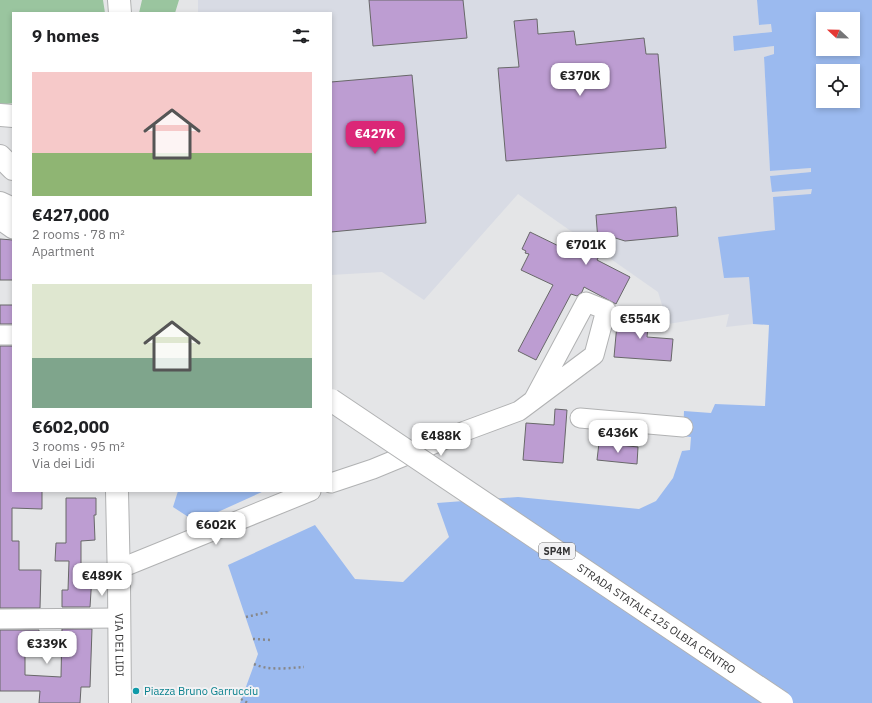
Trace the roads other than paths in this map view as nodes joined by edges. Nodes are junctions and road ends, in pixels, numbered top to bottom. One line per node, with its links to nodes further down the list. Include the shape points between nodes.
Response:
1 (119, 0): 3 (main road)
2 (131, 0): 4 (street)
3 (120, 12)
4 (127, 12)
5 (0, 115): 6 (main road)
6 (12, 116)
7 (0, 156): 8 (main road)
8 (12, 168)
9 (0, 203): 10 (main road)
10 (12, 209)
11 (0, 220): 12 (street)
12 (12, 228)
13 (0, 335): 14 (street)
14 (12, 335)
15 (534, 398): 15 (street, via 594,355 606,310 586,302); 19 (street, via 518,410 373,469)
16 (332, 401): 26 (main road, STRADA STATALE 125 OLBIA CENTRO / SP4M, bridge)
17 (580, 418): 18 (street)
18 (683, 427)
19 (332, 483)
20 (117, 492): 22 (main road, VIA DEI LIDI)
21 (309, 492): 22 (street, via 126,566)
22 (119, 564): 23 (main road, VIA DEI LIDI)
23 (119, 618): 24 (street); 25 (main road, VIA DEI LIDI)
24 (0, 619)
25 (120, 703)
26 (782, 703)

